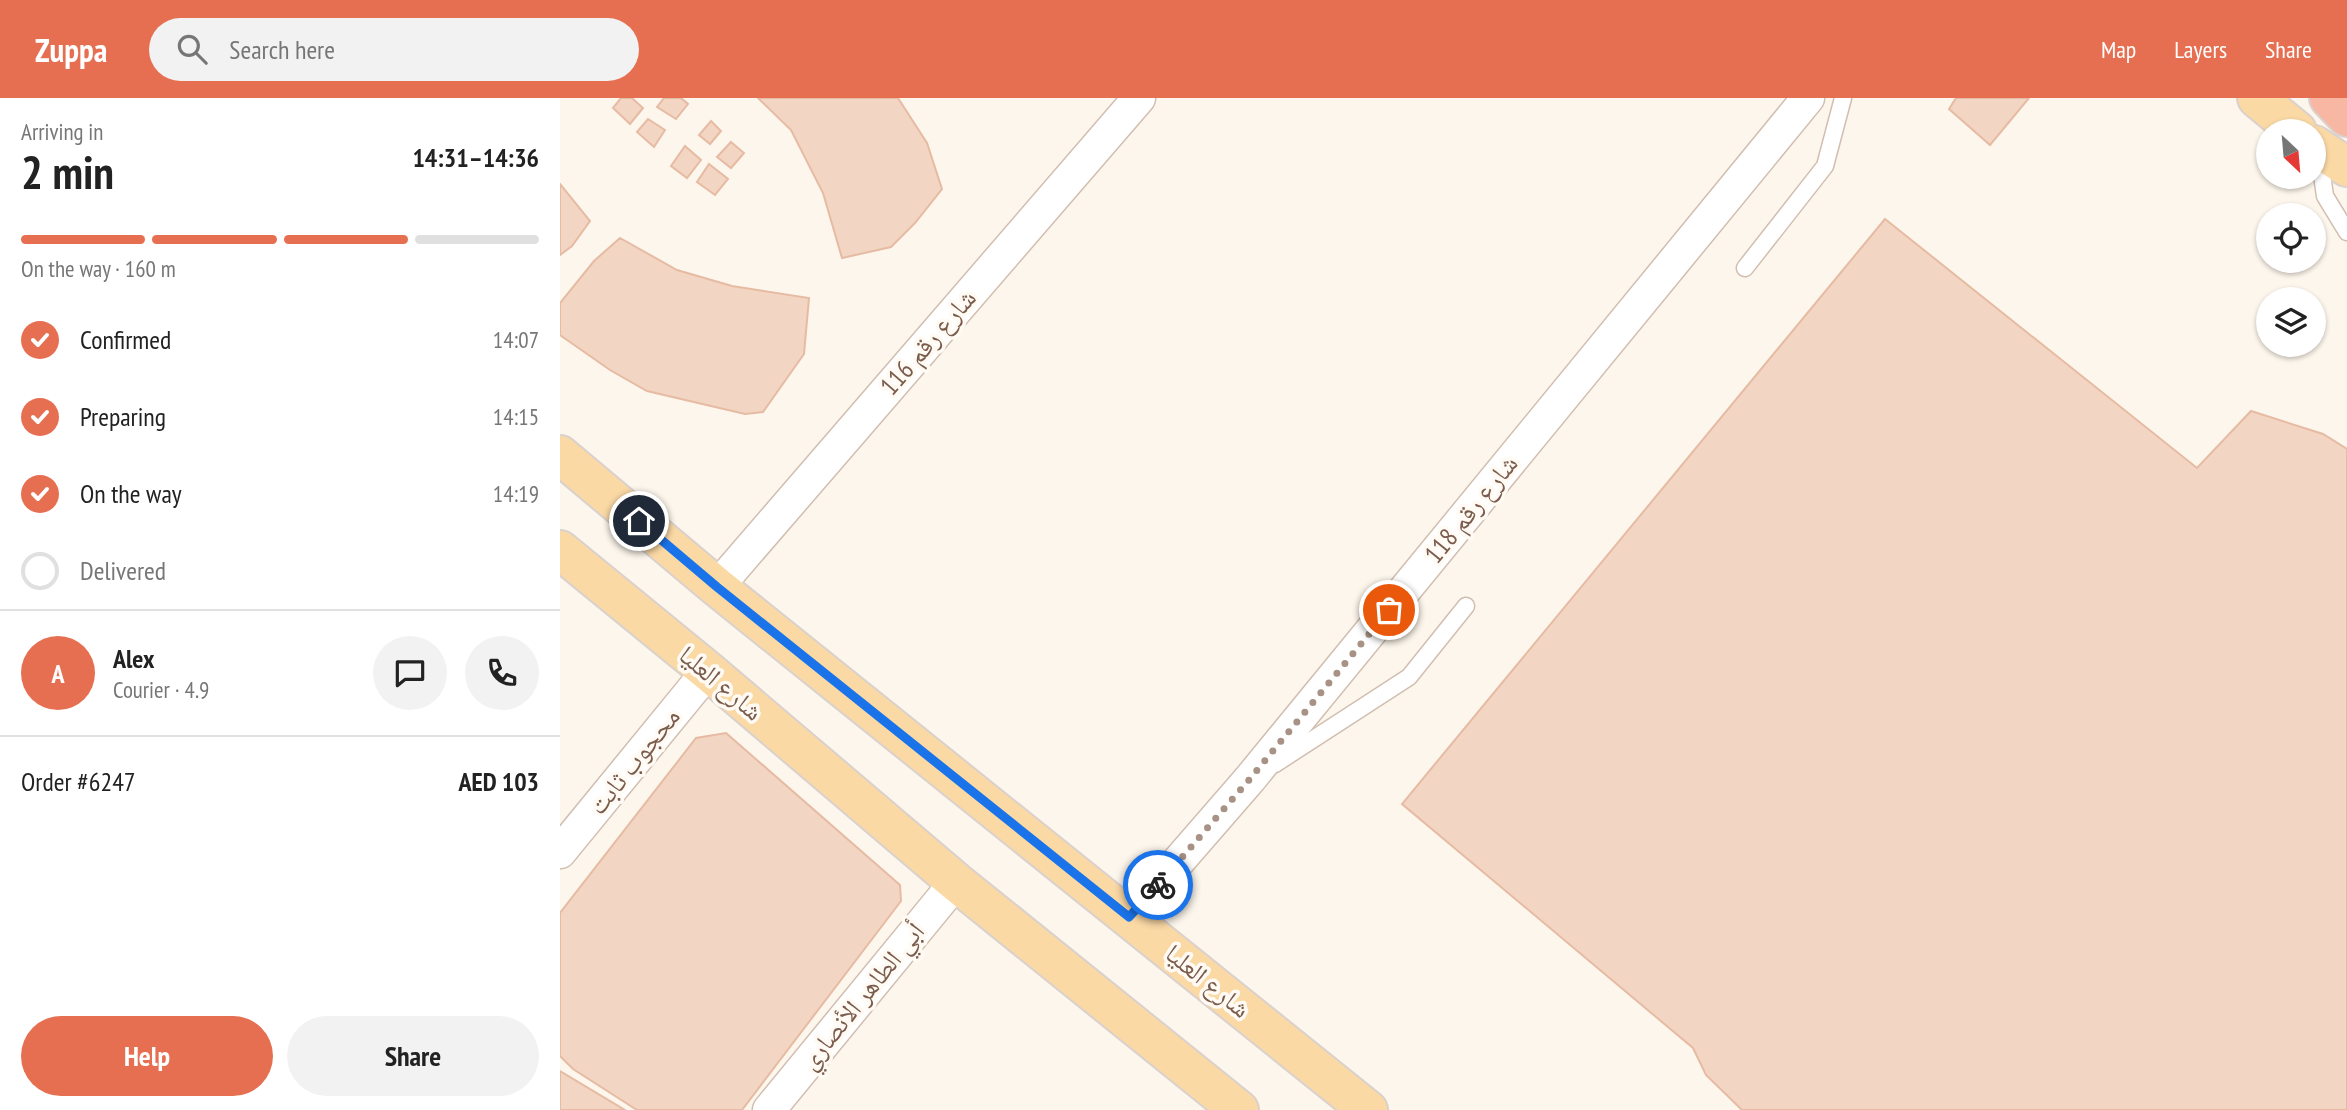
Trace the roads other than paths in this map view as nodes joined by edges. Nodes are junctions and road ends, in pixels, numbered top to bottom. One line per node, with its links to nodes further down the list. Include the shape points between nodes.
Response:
1 (1139, 98): 13 (street, شارع رقم 116)
2 (1808, 98): 16 (street, شارع رقم 118)
3 (1843, 98): 10 (lane, via 1825,166)
4 (2257, 98): 7 (main road)
5 (2329, 98): 6 (highway)
6 (2347, 117)
7 (2283, 119)
8 (2324, 189): 9 (lane)
9 (2347, 232)
10 (1745, 268)
11 (560, 455): 13 (main road, شارع العليا)
12 (560, 550): 15 (main road, شارع العليا)
13 (717, 587): 19 (main road, شارع العليا)
14 (1466, 606): 16 (lane, via 1409,677)
15 (708, 671): 17 (street, محجوب ثابت); 18 (main road, شارع العليا)
16 (1249, 780): 19 (street, شارع رقم 118)
17 (560, 852)
18 (956, 882): 20 (street, أبي الطاهر الأنصاري); 21 (main road, شارع العليا)
19 (1129, 917): 22 (main road, شارع العليا)
20 (768, 1110)
21 (1239, 1110)
22 (1368, 1110)

